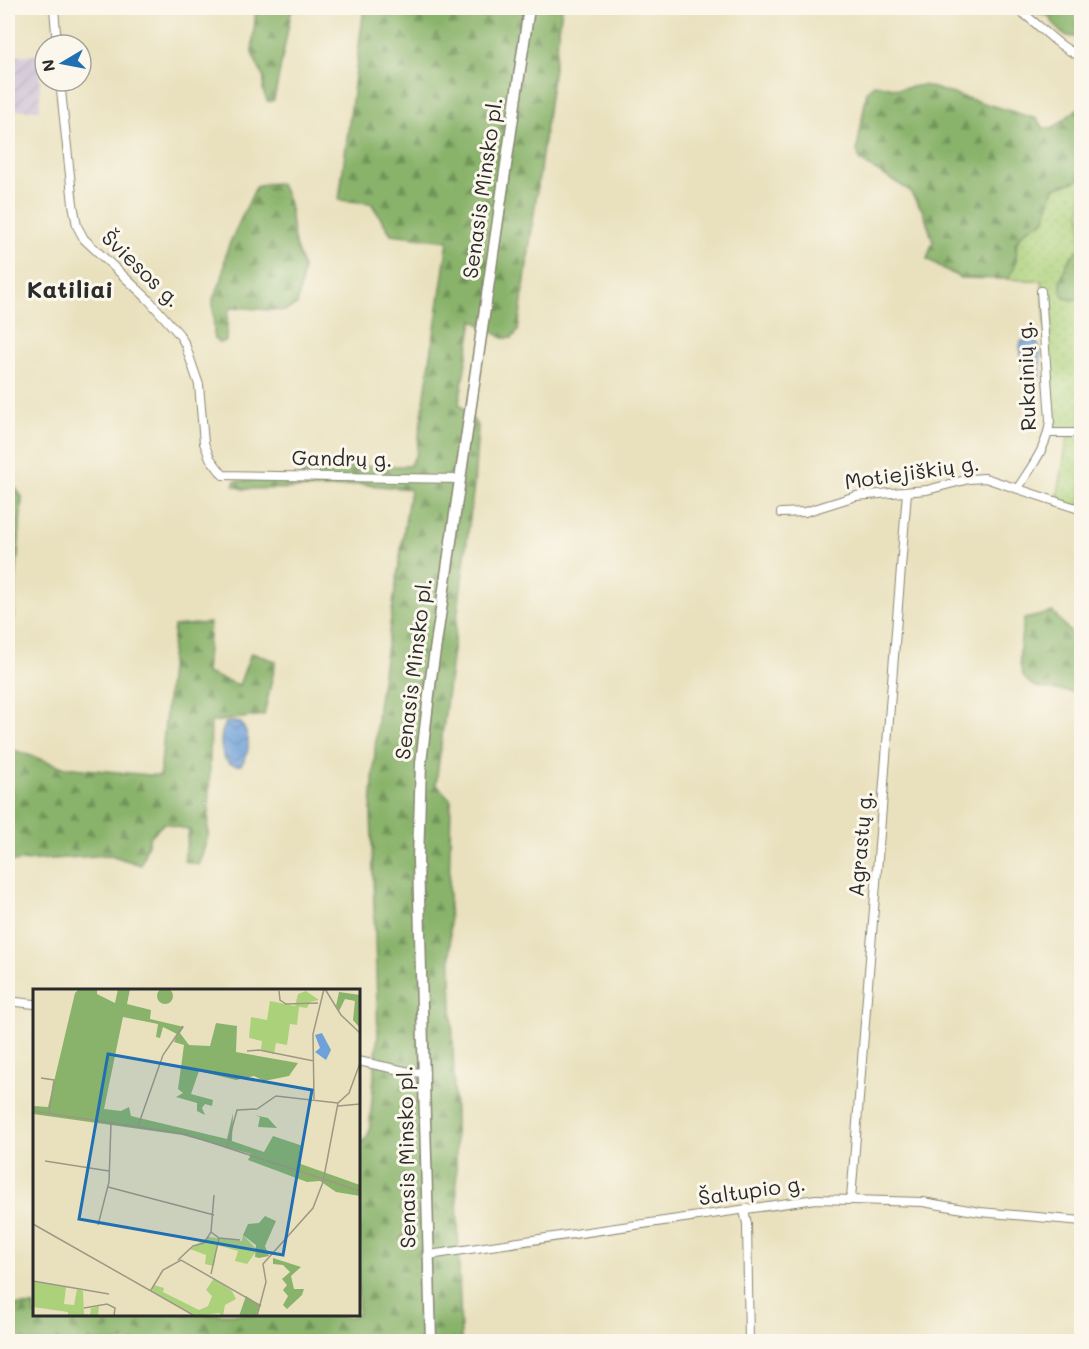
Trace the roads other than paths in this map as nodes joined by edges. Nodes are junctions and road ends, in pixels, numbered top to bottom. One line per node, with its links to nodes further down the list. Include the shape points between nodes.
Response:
1 (54, 8): 4 (street)
2 (529, 8): 11 (main road, Senasis Minsko pl.)
3 (1016, 8): 5 (street, via 1055,41)
4 (56, 33)
5 (1082, 57)
6 (61, 93): 10 (street, Šviesos g., via 77,225 84,239 179,334 199,385 204,443)
7 (1041, 291): 8 (street, Rukainių g.)
8 (1049, 433): 9 (street); 12 (street, Rukainių g.)
9 (1082, 433)
10 (223, 475): 11 (street, Gandrų g.)
11 (460, 479): 19 (main road, Senasis Minsko pl., via 421,763 418,860)
12 (1018, 488): 13 (street, Motiejiškių g., via 985,478); 14 (street, Motiejiškių g.)
13 (907, 492): 15 (street, Motiejiškių g., via 856,496 805,512); 20 (street, Agrastų g.)
14 (1082, 510)
15 (781, 513)
16 (8, 1002): 17 (street)
17 (33, 1004)
18 (360, 1061): 19 (street)
19 (425, 1073): 23 (main road, Senasis Minsko pl.)
20 (850, 1199): 21 (street, Šaltupio g., via 816,1199); 22 (street, Šaltupio g., via 923,1202 980,1212)
21 (744, 1210): 23 (street, Šaltupio g.); 25 (street)
22 (1082, 1221)
23 (429, 1255): 24 (main road, Senasis Minsko pl.)
24 (431, 1341)
25 (749, 1341)

